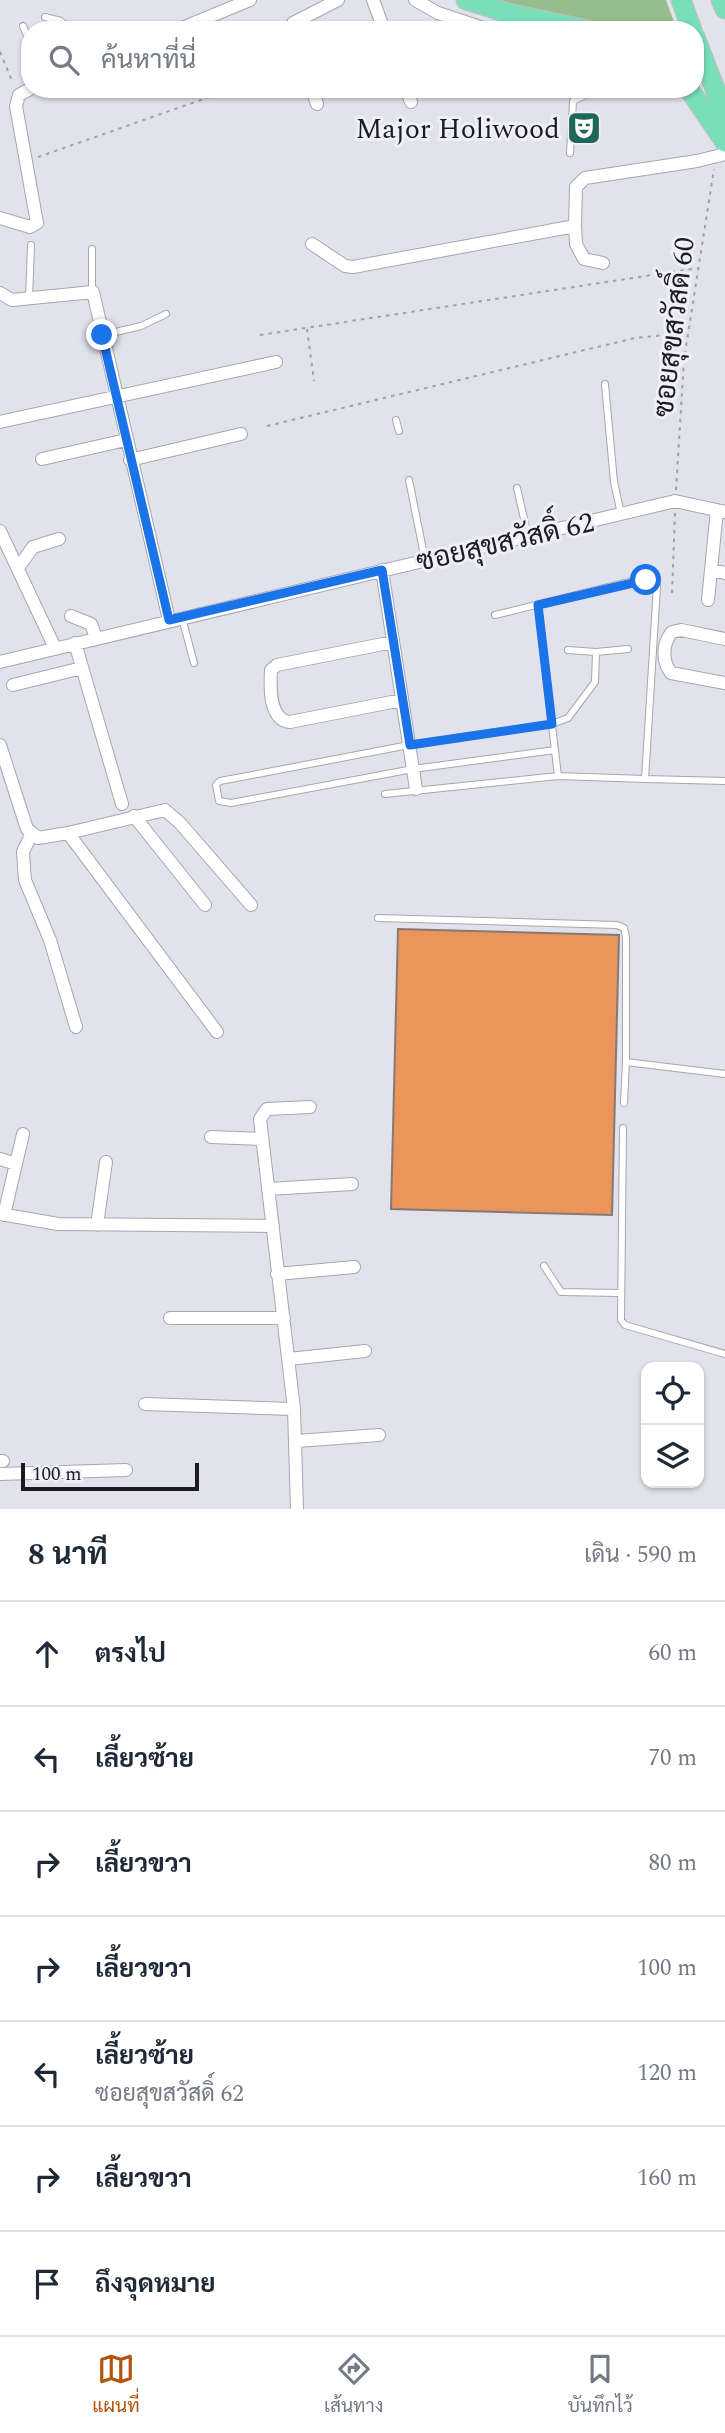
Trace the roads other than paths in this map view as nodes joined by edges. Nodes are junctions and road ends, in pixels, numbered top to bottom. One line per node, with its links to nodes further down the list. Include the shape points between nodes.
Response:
1 (250, 0): 11 (street)
2 (338, 0): 12 (street)
3 (373, 0): 13 (street)
4 (415, 0): 14 (street)
5 (466, 0): 15 (main road)
6 (681, 0): 16 (main road)
7 (721, 0): 8 (main road)
8 (725, 9)
9 (45, 17): 10 (lane)
10 (61, 21)
11 (199, 21)
12 (295, 21)
13 (381, 21)
14 (462, 21)
15 (545, 21)
16 (689, 21)
17 (704, 60): 25 (main road)
18 (21, 97): 28 (street, via 16,106 36,225)
19 (315, 98): 24 (street)
20 (409, 98): 23 (street)
21 (578, 98): 27 (lane, via 572,101)
22 (695, 98): 26 (main road)
23 (411, 102)
24 (317, 104)
25 (725, 115)
26 (722, 151): 29 (street, via 579,181)
27 (570, 153)
28 (0, 218)
29 (575, 226): 30 (street, via 353,267); 33 (street, via 576,244 584,259)
30 (312, 244)
31 (31, 245): 36 (lane)
32 (92, 249): 34 (lane)
33 (603, 263)
34 (92, 291): 36 (street); 38 (street)
35 (0, 293): 36 (street, via 12,300)
36 (29, 299)
37 (166, 314): 38 (lane, via 141,326)
38 (102, 335): 41 (street)
39 (276, 362): 41 (street)
40 (605, 384): 52 (lane)
41 (114, 395): 43 (street); 46 (street)
42 (396, 420): 44 (lane)
43 (0, 422)
44 (399, 431)
45 (241, 433): 48 (street)
46 (126, 440): 47 (street); 48 (street)
47 (42, 459)
48 (130, 460): 65 (street)
49 (409, 480): 56 (lane)
50 (517, 488): 54 (lane)
51 (721, 511): 52 (street, ซอยสุขสวัสดิ์ 62, via 675,501); 59 (street)
52 (621, 514): 54 (street, ซอยสุขสวัสดิ์ 62)
53 (0, 531): 57 (street)
54 (528, 536): 56 (street, ซอยสุขสวัสดิ์ 62)
55 (59, 539): 57 (street, via 33,547)
56 (425, 560): 58 (street, ซอยสุขสวัสดิ์ 62)
57 (18, 568): 70 (street)
58 (382, 570): 65 (street, ซอยสุขสวัสดิ์ 62); 68 (street)
59 (711, 570): 60 (street); 61 (street)
60 (725, 573)
61 (708, 600)
62 (538, 605): 63 (lane); 80 (lane); 86 (lane, via 633,581 654,581)
63 (495, 615)
64 (71, 616): 66 (street, via 90,624)
65 (175, 619): 66 (street, ซอยสุขสวัสดิ์ 62); 75 (lane)
66 (96, 638): 69 (street, ซอยสุขสวัสดิ์ 62)
67 (725, 639): 77 (street, via 681,630 671,632 665,645 666,667 671,673)
68 (393, 642): 79 (street); 79 (street, via 277,665 271,670 275,716 290,723)
69 (75, 643): 70 (street, ซอยสุขสวัสดิ์ 62); 76 (street)
70 (55, 648): 74 (street, ซอยสุขสวัสดิ์ 62)
71 (628, 649): 73 (lane)
72 (568, 650): 73 (lane)
73 (596, 652): 80 (lane, via 595,682 568,718)
74 (0, 662)
75 (194, 663)
76 (82, 668): 78 (street); 90 (street)
77 (725, 683)
78 (13, 685)
79 (402, 700): 82 (street)
80 (552, 724): 82 (lane); 83 (lane)
81 (0, 745): 93 (street)
82 (410, 745): 84 (street); 84 (lane, via 216,785 219,801 230,803)
83 (555, 750): 84 (lane); 85 (lane)
84 (413, 769): 88 (street)
85 (558, 776): 86 (lane); 88 (lane)
86 (645, 779): 87 (lane)
87 (725, 782)
88 (416, 789): 89 (lane)
89 (385, 794)
90 (122, 804)
91 (134, 816): 92 (street); 94 (street); 95 (street, via 165,810)
92 (68, 833): 93 (street); 98 (street)
93 (31, 835): 97 (street, via 23,852 25,880 50,940)
94 (205, 905)
95 (251, 905)
96 (378, 918): 99 (lane, via 606,923 624,928)
97 (76, 1027)
98 (217, 1032)
99 (626, 1062): 100 (lane); 101 (lane)
100 (725, 1074)
101 (624, 1103)
102 (310, 1107): 106 (street, via 267,1109 260,1119)
103 (623, 1128): 118 (lane)
104 (23, 1134): 109 (street)
105 (211, 1138): 106 (street)
106 (262, 1139): 111 (street)
107 (0, 1159): 109 (street)
108 (106, 1162): 113 (street)
109 (16, 1164): 112 (street)
110 (352, 1184): 111 (street)
111 (268, 1189): 114 (street)
112 (2, 1214): 113 (street)
113 (97, 1225): 114 (street)
114 (272, 1226): 117 (street)
115 (544, 1266): 118 (lane, via 561,1292)
116 (354, 1267): 117 (street)
117 (277, 1274): 120 (street)
118 (620, 1293): 122 (lane, via 625,1325)
119 (170, 1318): 120 (street)
120 (284, 1318): 123 (street)
121 (365, 1352): 123 (street)
122 (725, 1354)
123 (289, 1359): 125 (street)
124 (145, 1404): 125 (street)
125 (294, 1409): 127 (street)
126 (379, 1435): 127 (street)
127 (297, 1441): 130 (street)
128 (1, 1466): 129 (street)
129 (126, 1470)
130 (297, 1509)

